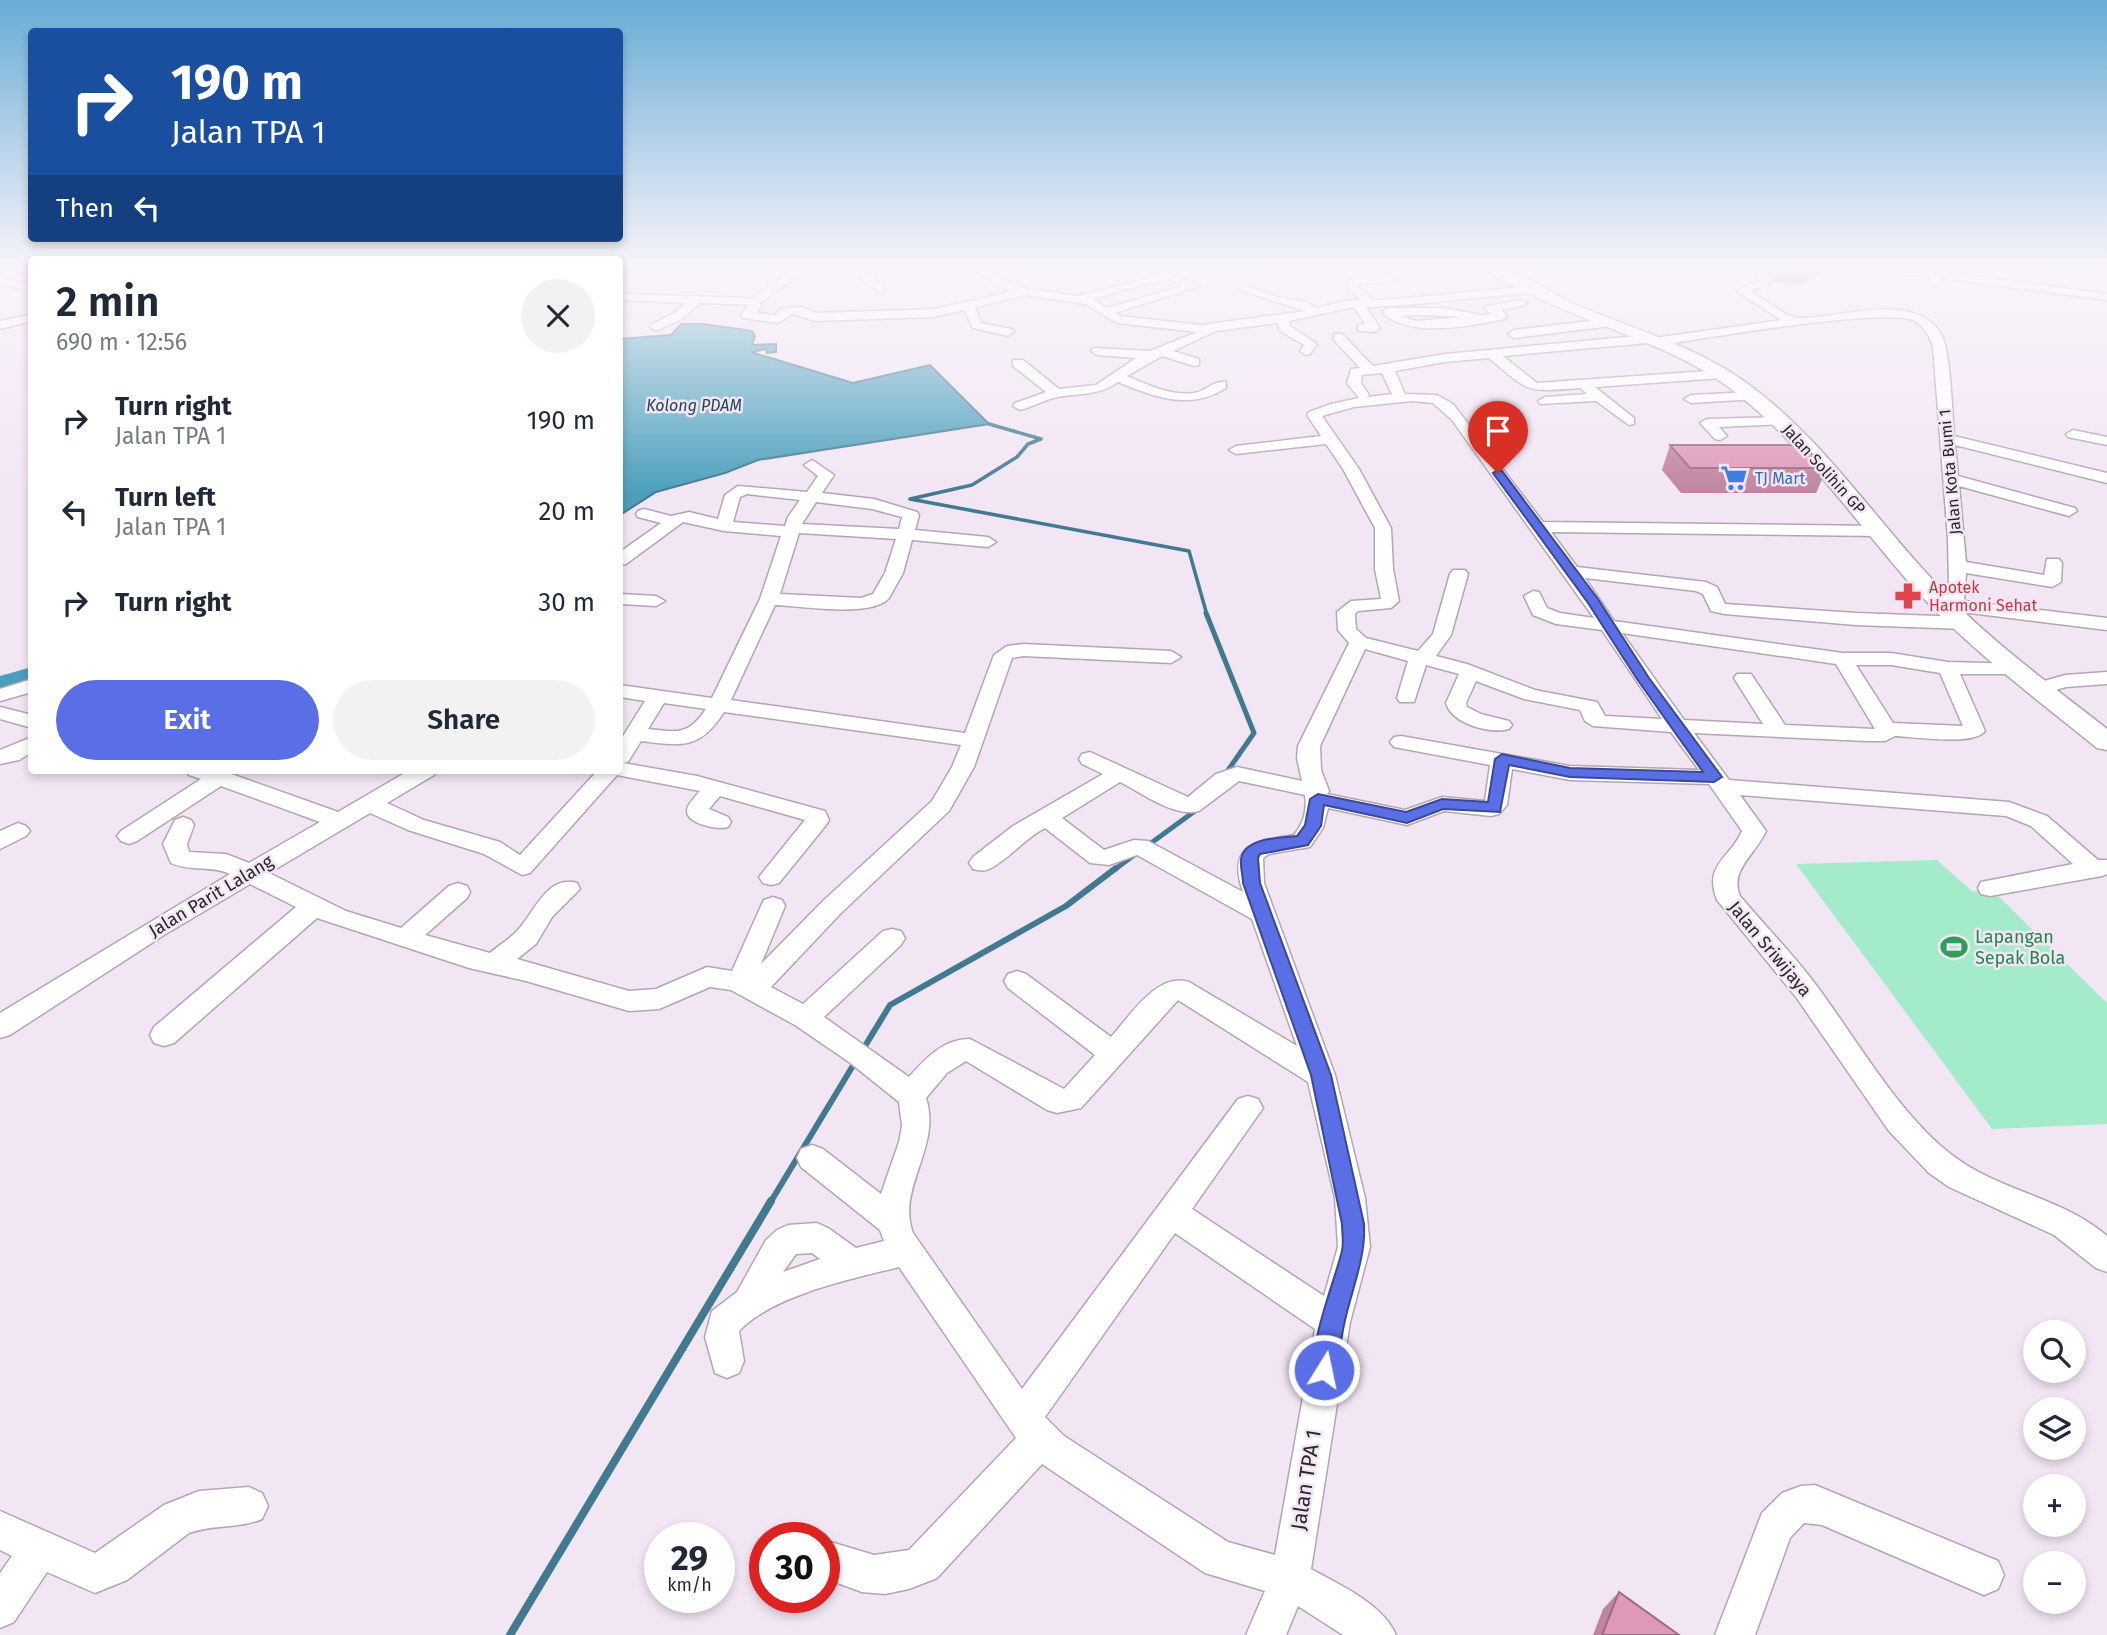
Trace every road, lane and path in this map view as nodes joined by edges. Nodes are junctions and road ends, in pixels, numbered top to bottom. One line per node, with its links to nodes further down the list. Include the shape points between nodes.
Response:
1 (1178, 343): 9 (street)
2 (1310, 343): 8 (street)
3 (1344, 343): 14 (street)
4 (1623, 343): 10 (street, Jalan Kota Bumi 1)
5 (1656, 343): 15 (main road, Jalan Solihin GP)
6 (1937, 343): 32 (street, Jalan Kota Bumi 1)
7 (1097, 351): 9 (street)
8 (1306, 351)
9 (1154, 353): 11 (street); 16 (street)
10 (1492, 354): 13 (street, Jalan Kota Bumi 1); 17 (street, via 1532,386)
11 (1195, 362)
12 (1018, 363): 19 (street)
13 (1387, 369): 14 (street, Jalan Kota Bumi 1); 23 (street)
14 (1369, 370): 20 (street, via 1356,372 1354,378)
15 (1722, 374): 17 (street); 21 (main road, Jalan Solihin GP)
16 (1117, 377): 18 (street, via 1190,399 1205,397); 19 (street, via 1091,390)
17 (1582, 383): 22 (street)
18 (1221, 385)
19 (1056, 393): 26 (street)
20 (1362, 394)
21 (1752, 396): 24 (street); 28 (main road, Jalan Solihin GP)
22 (1600, 397): 25 (street); 27 (street)
23 (1400, 398): 31 (street, Jalan Sriwijaya, via 1317,412 1314,419); 45 (street, Jalan Sriwijaya, via 1443,403)
24 (1691, 399)
25 (1545, 401)
26 (1020, 406)
27 (1629, 421)
28 (1782, 421): 30 (street, via 1707,423); 47 (main road, Jalan Solihin GP)
29 (2073, 434): 33 (street)
30 (1720, 436)
31 (1331, 439): 34 (street); 62 (street, via 1369,500 1385,536 1384,569 1390,601 1385,605 1358,604 1346,612 1347,631)
32 (1947, 439): 36 (street); 37 (street, Jalan Kota Bumi 1)
33 (2107, 441)
34 (1236, 450)
35 (812, 465): 40 (street, via 826,475)
36 (2107, 478)
37 (1950, 479): 41 (street); 52 (street, Jalan Kota Bumi 1)
38 (714, 486): 39 (street)
39 (738, 490): 40 (street); 44 (street)
40 (812, 496): 46 (street); 48 (street, via 907,513 911,518)
41 (2069, 511)
42 (644, 514): 43 (street)
43 (672, 521): 44 (street, via 689,517); 50 (street)
44 (724, 526): 46 (street)
45 (1537, 527): 47 (street); 53 (street, Jalan Sriwijaya)
46 (792, 530): 48 (street); 56 (street)
47 (1879, 531): 59 (main road, Jalan Solihin GP, via 1923,584)
48 (904, 534): 49 (street); 56 (street, via 894,573 880,598 862,604)
49 (988, 542)
50 (623, 559)
51 (2053, 563): 52 (street, via 2052,582)
52 (1957, 566): 59 (street, Jalan Kota Bumi 1)
53 (1570, 571): 59 (street, via 1700,586 1711,591 1717,607 1724,609 1856,619); 61 (street, Jalan Sriwijaya)
54 (1459, 574): 64 (street, via 1442,635)
55 (1533, 596): 61 (street, via 1545,615)
56 (769, 598): 77 (street)
57 (623, 599): 58 (street)
58 (656, 601)
59 (1954, 611): 60 (street); 67 (main road, Jalan Solihin GP)
60 (2107, 624)
61 (1609, 625): 65 (street); 81 (street, Jalan Sriwijaya)
62 (1359, 642): 64 (street); 101 (street, via 1309,746)
63 (1171, 657): 85 (street, via 1009,652 1000,661)
64 (1421, 658): 68 (street); 76 (street)
65 (1843, 659): 66 (street, via 1891,659); 82 (street)
66 (1948, 668): 67 (street); 82 (street, via 1974,732)
67 (2016, 668): 72 (main road, Jalan Solihin GP)
68 (1470, 672): 80 (street, via 1456,703 1458,710); 81 (street, via 1531,695 1590,706 1592,717 1600,722)
69 (1744, 678): 83 (street)
70 (2107, 678): 72 (street)
71 (28, 686): 74 (street)
72 (2041, 688): 87 (main road, Jalan Solihin GP)
73 (623, 691): 75 (street)
74 (0, 695)
75 (658, 696): 77 (street); 84 (street)
76 (1407, 698)
77 (719, 704): 84 (street, via 701,731 691,737); 85 (street)
78 (0, 713): 79 (street)
79 (28, 721)
80 (1502, 725)
81 (1679, 728): 83 (street); 99 (street, Jalan Sriwijaya)
82 (1886, 729): 83 (street, via 1885,735 1879,736)
83 (1779, 732)
84 (636, 734): 89 (street)
85 (972, 740): 122 (street, via 941,806)
86 (1401, 742): 92 (street)
87 (2107, 742)
88 (28, 745): 90 (street)
89 (623, 753)
90 (0, 757)
91 (1090, 759): 98 (street)
92 (1502, 759): 99 (street, via 1570,773); 101 (street, via 1496,805 1491,809 1442,804 1407,818)
93 (623, 770): 100 (street)
94 (208, 774): 107 (street)
95 (212, 774): 104 (street)
96 (419, 774): 102 (street, Jalan Parit Lalang)
97 (606, 774): 102 (street, via 523,867 492,848 416,825)
98 (1118, 774): 101 (street, via 1185,806 1237,774); 103 (street)
99 (1718, 781): 109 (street, via 2009,809 2039,821); 133 (street, Jalan Sriwijaya, via 1754,831 1752,840 1728,866 1723,890 1805,990 1899,1122 1940,1164 1960,1177 2065,1225)
100 (714, 789): 105 (street, via 698,813); 111 (street, via 817,816)
101 (1318, 795): 117 (street, Jalan TPA 1, via 1313,826 1302,841 1262,846 1250,858)
102 (370, 804): 104 (street, Jalan Parit Lalang)
103 (1046, 818): 108 (street, via 1021,831); 117 (street, via 1104,859 1140,847)
104 (340, 821): 110 (street, Jalan Parit Lalang)
105 (720, 822)
106 (183, 825): 110 (street, via 175,844 179,857 220,860)
107 (129, 836)
108 (981, 863)
109 (2101, 868): 112 (street)
110 (248, 873): 115 (street); 124 (street, Jalan Parit Lalang)
111 (771, 877)
112 (1990, 888)
113 (568, 889): 120 (street, via 543,911 527,937)
114 (458, 892): 118 (street)
115 (314, 906): 118 (street); 125 (street)
116 (773, 906): 122 (street)
117 (1262, 913): 127 (street, Jalan TPA 1)
118 (406, 938): 120 (street)
119 (892, 938): 123 (street)
120 (495, 963): 122 (street, via 629,1001 659,999 707,977)
121 (1017, 981): 126 (street)
122 (746, 986): 123 (street)
123 (805, 1018): 128 (street)
124 (0, 1027)
125 (164, 1035)
126 (1114, 1054): 127 (street, via 1166,993 1180,989); 128 (street, via 1071,1100 1057,1101 962,1049 944,1060)
127 (1321, 1075): 136 (street, Jalan TPA 1, via 1353,1224 1354,1247)
128 (911, 1095): 132 (street, via 916,1129 898,1191)
129 (1248, 1108): 131 (street)
130 (812, 1158): 132 (street)
131 (1173, 1214): 136 (street); 138 (street)
132 (899, 1236): 134 (street); 138 (street)
133 (2107, 1257)
134 (851, 1264): 135 (street); 135 (street, via 817,1238 788,1240)
135 (749, 1302): 137 (street, via 724,1323)
136 (1333, 1322): 144 (street, Jalan TPA 1)
137 (727, 1361)
138 (1032, 1429): 142 (street, via 923,1564 902,1574 885,1575); 144 (street, via 1066,1461 1219,1559)
139 (249, 1506): 141 (street, via 189,1512 113,1566 94,1573)
140 (0, 1530): 141 (street)
141 (39, 1549): 145 (street)
142 (840, 1565)
143 (1984, 1575): 148 (street, via 1823,1506 1810,1502 1796,1505 1775,1526)
144 (1290, 1579): 146 (street, Jalan TPA 1); 147 (street)
145 (0, 1608)
146 (1266, 1635)
147 (1377, 1635)
148 (1735, 1635)

